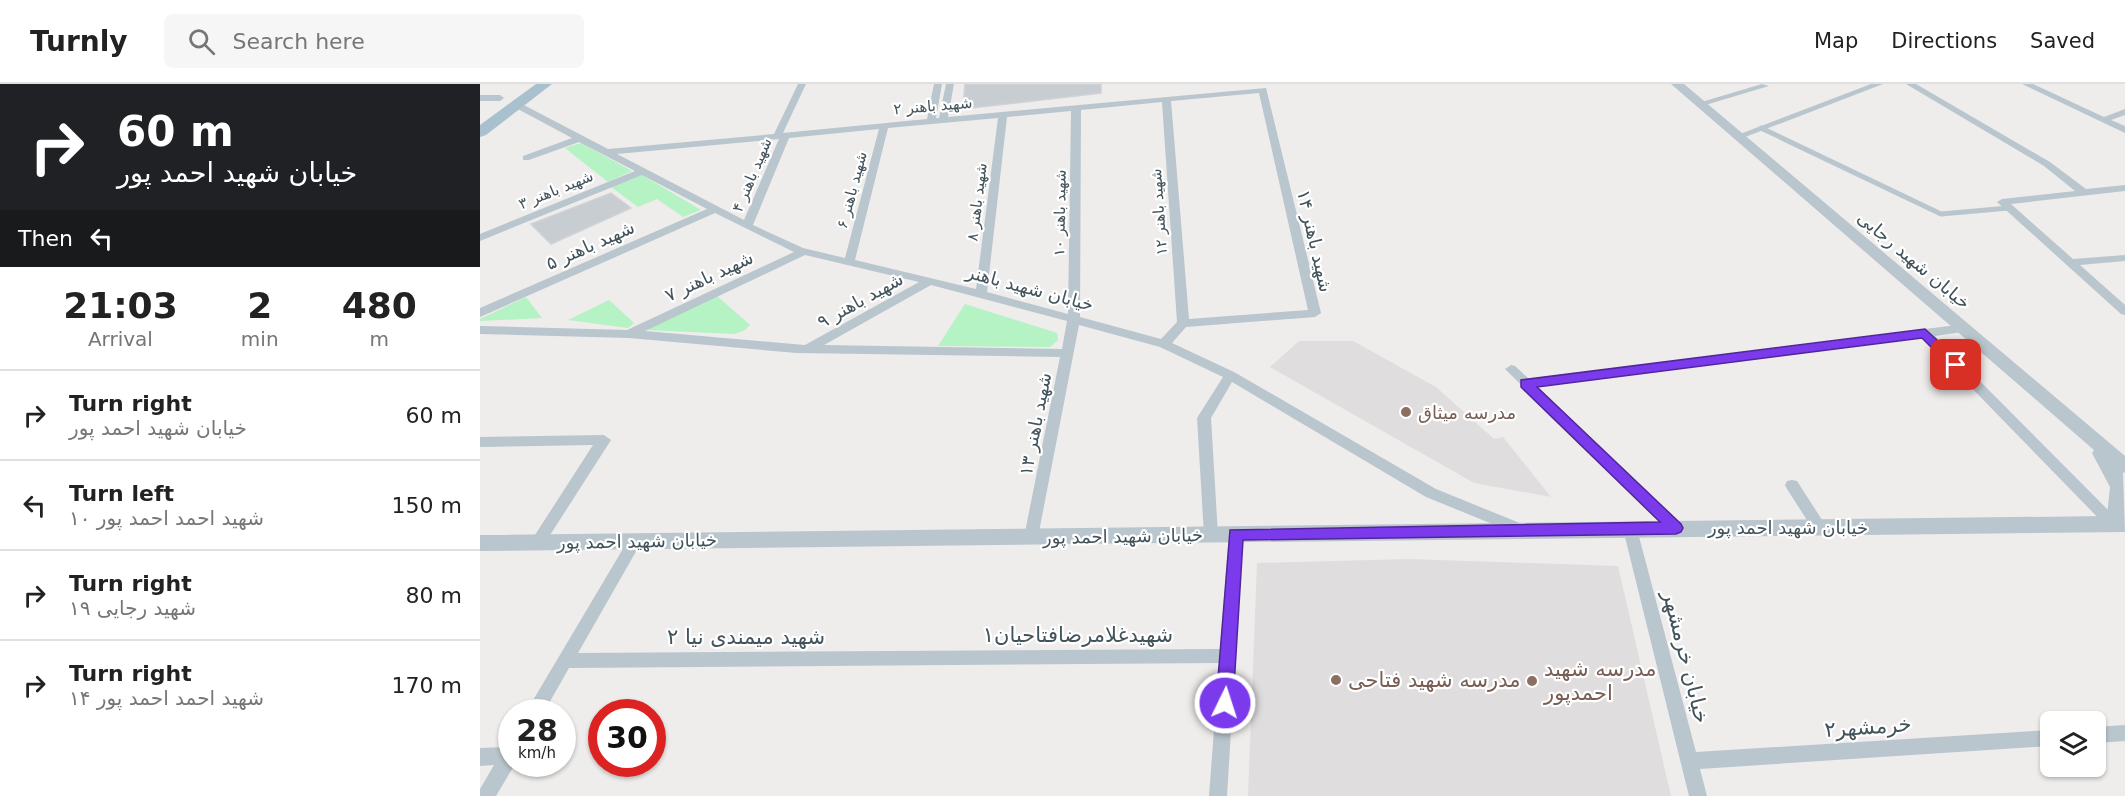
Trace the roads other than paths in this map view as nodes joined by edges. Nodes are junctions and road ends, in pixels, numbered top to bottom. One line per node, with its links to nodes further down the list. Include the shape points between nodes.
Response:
1 (520, 84): 14 (main road)
2 (545, 84): 17 (main road)
3 (802, 84): 29 (street, شهید باهنر ۴)
4 (938, 84): 24 (street)
5 (950, 84): 22 (street)
6 (1677, 84): 16 (street, خیابان شهید رجایی)
7 (1879, 84): 26 (street)
8 (1910, 84): 36 (street, via 2048,165)
9 (2026, 84): 23 (street)
10 (1765, 86): 16 (street)
11 (1263, 90): 15 (street, شهید باهنر ۲); 51 (street, شهید باهنر ۱۴, via 1315,313)
12 (1176, 92): 22 (street)
13 (480, 98): 14 (street)
14 (500, 98): 20 (main road)
15 (1166, 99): 18 (street, شهید باهنر ۲); 51 (street, شهید باهنر ۱۲)
16 (1702, 103): 30 (street, خیابان شهید رجایی)
17 (517, 105): 28 (main road); 31 (street, خیابان شهید باهنر)
18 (1076, 108): 21 (street, شهید باهنر ۲); 50 (street, شهید باهنر ۱۰)
19 (2125, 112): 23 (street)
20 (480, 113)
21 (1003, 115): 22 (street, شهید باهنر ۲); 46 (street, شهید باهنر ۸)
22 (944, 119): 24 (street, شهید باهنر ۲)
23 (2103, 120): 27 (street)
24 (931, 122): 25 (street, شهید باهنر ۲)
25 (884, 126): 29 (street, شهید باهنر ۲); 43 (street, شهید باهنر ۶)
26 (1761, 128): 30 (street); 37 (lane, via 1941,214)
27 (2125, 130)
28 (480, 132)
29 (781, 136): 32 (street, شهید باهنر ۲); 39 (street, شهید باهنر ۴)
30 (1737, 137): 52 (street, خیابان شهید رجایی)
31 (580, 138): 32 (street, خیابان شهید باهنر); 33 (street)
32 (606, 152): 34 (street, خیابان شهید باهنر)
33 (526, 158)
34 (643, 171): 38 (street, خیابان شهید باهنر); 40 (street, شهید باهنر ۳)
35 (2125, 188): 36 (street)
36 (2084, 193): 37 (street)
37 (2005, 205): 44 (street)
38 (715, 209): 39 (street, خیابان شهید باهنر); 49 (street, شهید باهنر ۵)
39 (747, 226): 41 (street, خیابان شهید باهنر)
40 (480, 237)
41 (804, 251): 43 (street, خیابان شهید باهنر); 54 (street, شهید باهنر ۷)
42 (2125, 258): 44 (street)
43 (849, 262): 45 (street, خیابان شهید باهنر)
44 (2070, 263): 47 (street)
45 (930, 281): 46 (street, خیابان شهید باهنر); 57 (street, شهید باهنر ۹)
46 (981, 294): 50 (street, خیابان شهید باهنر)
47 (2120, 302): 48 (street)
48 (2125, 311)
49 (480, 314)
50 (1074, 318): 56 (street, خیابان شهید باهنر); 58 (street, شهید باهنر ۱۳)
51 (1183, 323): 56 (street)
52 (1965, 328): 55 (street); 62 (street, خیابان شهید رجایی)
53 (480, 330): 54 (street)
54 (629, 333): 57 (street)
55 (1925, 333): 61 (street); 67 (street)
56 (1164, 344): 60 (street, خیابان شهید باهنر)
57 (808, 350): 58 (street)
58 (1067, 353): 74 (street, شهید باهنر ۱۳)
59 (1511, 369): 61 (street)
60 (1230, 375): 71 (street, خیابان شهید باهنر, via 1431,493); 73 (street, via 1204,418)
61 (1526, 384): 69 (street)
62 (2092, 439): 64 (street); 65 (street, خیابان شهید رجایی); 67 (street, via 2121,488)
63 (480, 442): 76 (street, via 604,440)
64 (2125, 460)
65 (2125, 466)
66 (1792, 485): 68 (street)
67 (2119, 525): 68 (street, خیابان شهید احمد پور)
68 (1819, 527): 69 (street, خیابان شهید احمد پور)
69 (1676, 528): 70 (street, خیابان شهید احمد پور)
70 (1630, 530): 71 (street, خیابان شهید احمد پور); 85 (street, خیابان خرمشهر)
71 (1524, 531): 72 (street, خیابان شهید احمد پور)
72 (1236, 534): 73 (street, خیابان شهید احمد پور); 78 (street)
73 (1211, 535): 74 (street, خیابان شهید احمد پور)
74 (1031, 537): 75 (street, خیابان شهید احمد پور)
75 (635, 541): 76 (street, خیابان شهید احمد پور); 80 (street)
76 (538, 542): 77 (street, خیابان شهید احمد پور)
77 (480, 543)
78 (1228, 656): 79 (street, شهیدغلامرضافتاحیان۱); 88 (street)
79 (928, 658): 80 (street, شهید میمندی نیا ۲)
80 (565, 661): 81 (street)
81 (542, 699)
82 (2040, 739): 85 (street, خرمشهر۲)
83 (498, 755): 84 (street)
84 (480, 757)
85 (1689, 761): 89 (street, خیابان خرمشهر)
86 (498, 775): 87 (street)
87 (486, 796)
88 (1218, 796)
89 (1698, 796)

